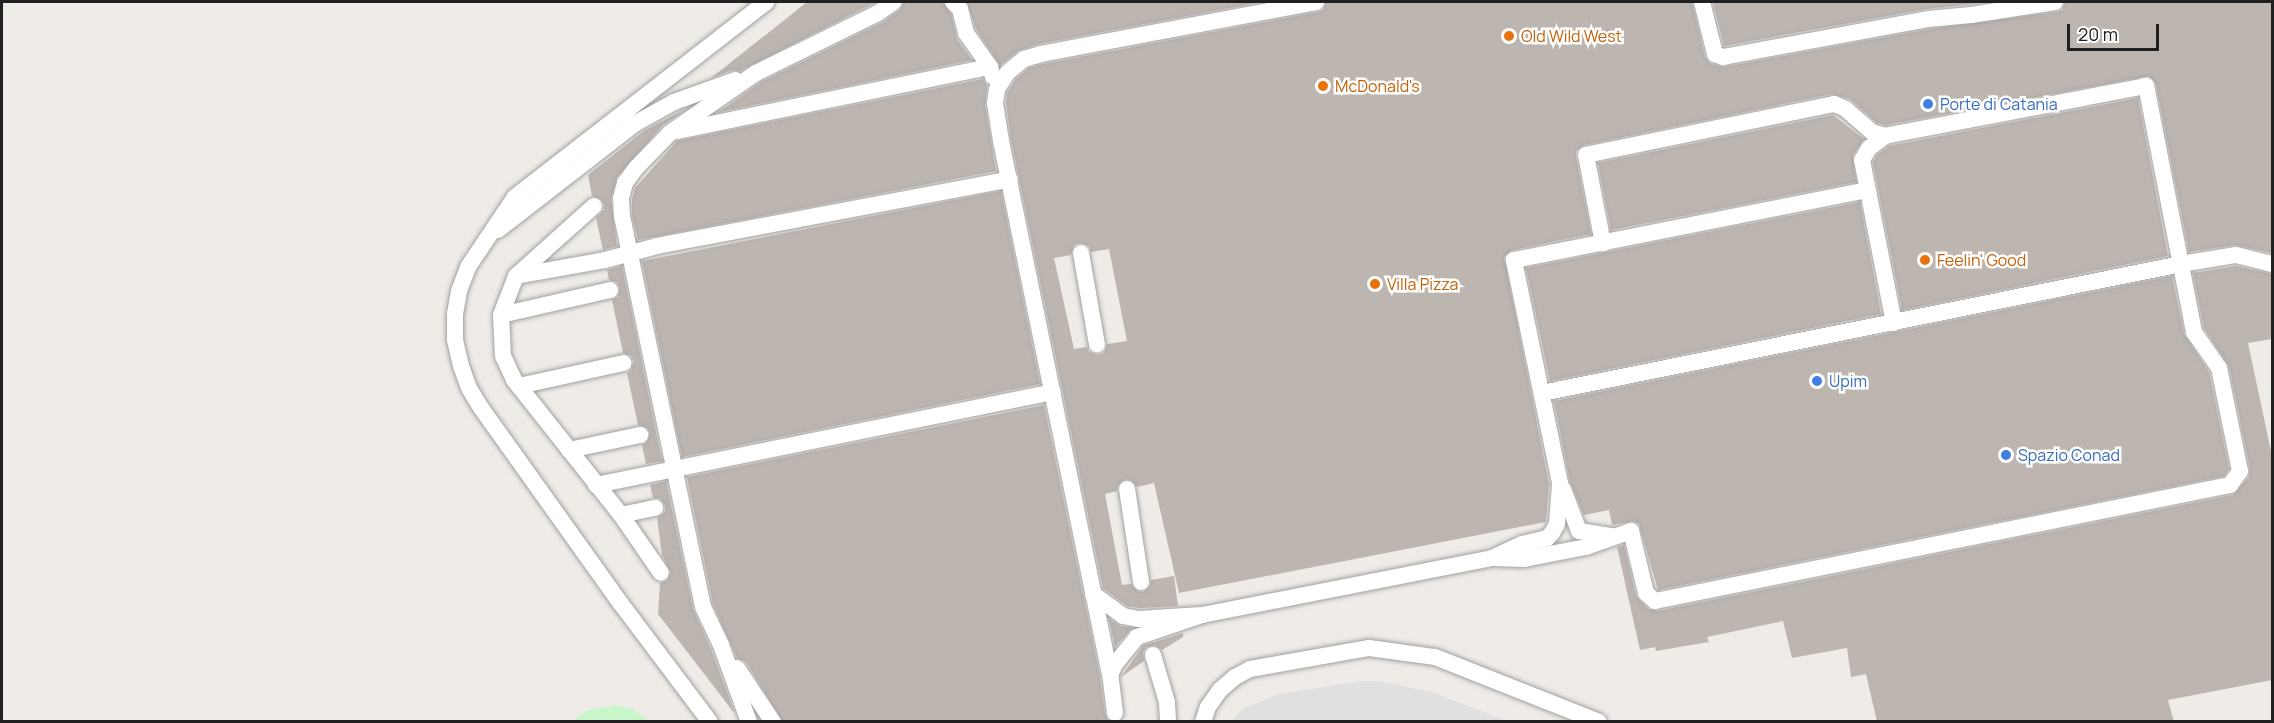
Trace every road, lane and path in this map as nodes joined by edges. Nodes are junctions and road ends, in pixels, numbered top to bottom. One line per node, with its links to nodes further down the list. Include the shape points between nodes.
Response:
1 (766, 2): 15 (lane, via 515,197)
2 (894, 2): 8 (lane)
3 (953, 2): 7 (lane, via 960,9 966,33)
4 (1316, 2): 9 (lane, via 1024,59)
5 (1702, 2): 6 (lane, via 1712,47 1715,54 1723,57 1928,19)
6 (2055, 2)
7 (990, 67): 9 (lane); 10 (lane)
8 (756, 73): 10 (lane); 15 (lane, via 674,102 636,123)
9 (996, 89): 12 (lane, via 995,104)
10 (670, 132): 42 (lane, via 625,183 622,217 703,607)
11 (1885, 136): 13 (lane, via 1869,148 1862,160); 16 (lane, via 1872,132 1846,109 1834,104 1586,155); 18 (lane, via 2146,86)
12 (1010, 179): 20 (lane); 27 (lane)
13 (1867, 190): 16 (lane); 23 (lane)
14 (594, 206): 20 (lane)
15 (489, 237): 46 (lane, via 468,267 455,314 455,339 469,388 621,604)
16 (1603, 243): 28 (lane, via 1514,260)
17 (1081, 254): 24 (lane)
18 (2181, 264): 19 (lane, via 2236,255); 23 (lane); 36 (lane, via 2194,332 2219,368 2240,471 2230,485 1655,601 1646,593 1631,531)
19 (2272, 264)
20 (516, 276): 22 (lane)
21 (610, 290): 22 (lane)
22 (501, 315): 26 (lane, via 503,356)
23 (1894, 323): 28 (lane)
24 (1097, 345)
25 (624, 363): 26 (lane)
26 (519, 386): 30 (lane)
27 (1053, 392): 32 (lane); 40 (lane)
28 (1542, 393): 31 (lane)
29 (640, 435): 30 (lane)
30 (569, 450): 32 (lane)
31 (1560, 483): 36 (lane, via 1579,531); 37 (lane, via 1557,524 1552,533)
32 (596, 485): 35 (lane)
33 (1126, 489): 39 (lane)
34 (655, 508): 35 (lane)
35 (621, 515): 38 (lane)
36 (1614, 536): 37 (lane, via 1586,547 1524,559)
37 (1492, 558): 41 (lane)
38 (661, 573)
39 (1141, 582)
40 (1092, 594): 41 (lane, via 1123,616 1139,619); 44 (lane)
41 (1202, 615): 44 (lane, via 1137,637)
42 (721, 645): 47 (lane); 48 (lane)
43 (1153, 656): 49 (lane, via 1167,702)
44 (1110, 675): 45 (lane)
45 (1116, 719)
46 (710, 722)
47 (749, 722)
48 (773, 722)
49 (1168, 722)
50 (1203, 722): 51 (lane, via 1220,690 1250,669 1369,648 1435,657)
51 (1599, 722)

